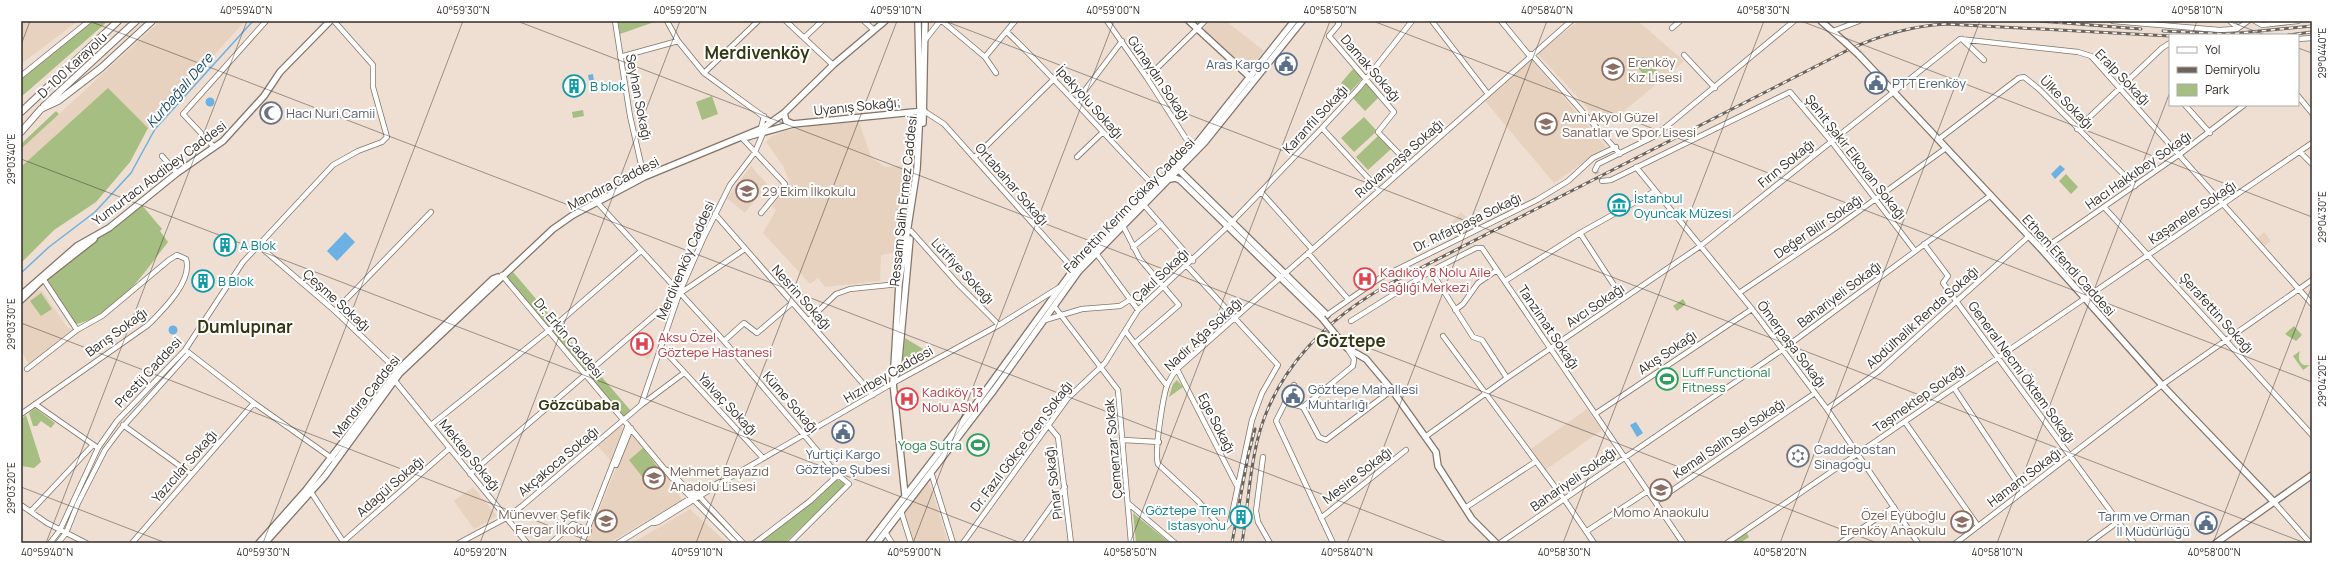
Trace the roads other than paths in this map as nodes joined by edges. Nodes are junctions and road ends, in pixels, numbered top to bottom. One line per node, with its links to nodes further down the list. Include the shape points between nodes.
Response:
1 (89, 21): 60 (street)
2 (118, 21): 76 (highway, D-100 Karayolu)
3 (136, 21): 74 (highway, D-100 Karayolu)
4 (152, 21): 74 (highway, via 101,68 58,101)
5 (266, 21): 94 (street, via 183,114)
6 (330, 21): 94 (main road, Yumurtacı Abdibey Caddesi, via 280,72 264,96 234,130)
7 (334, 21): 137 (street, Prestij Caddesi, via 373,66 373,87 387,137 382,142 358,151 333,165)
8 (615, 21): 55 (street, Seyhan Sokağı)
9 (668, 21): 49 (street)
10 (758, 21): 58 (street)
11 (786, 21): 44 (street)
12 (822, 21): 44 (street)
13 (864, 21): 40 (street)
14 (885, 21): 40 (main road)
15 (918, 21): 75 (main road, Ressam Salih Ermez Caddesi)
16 (925, 21): 48 (main road, Ressam Salih Ermez Caddesi)
17 (941, 21): 48 (street); 54 (street)
18 (1015, 21): 43 (street)
19 (1107, 21): 50 (street, Günaydın Sokağı)
20 (1189, 21): 41 (main road)
21 (1205, 21): 41 (street)
22 (1294, 21): 61 (main road, Fahrettin Kerim Gökay Caddesi)
23 (1302, 21): 67 (main road, Fahrettin Kerim Gökay Caddesi)
24 (1337, 21): 64 (street, Damak Sokağı, via 1339,24 1329,36)
25 (1412, 21): 64 (street, Karanfil Sokağı)
26 (1432, 21): 69 (street)
27 (1501, 21): 52 (street, via 1529,55)
28 (1571, 21): 52 (street, Rıdvanpaşa Sokağı)
29 (1680, 21): 38 (street)
30 (1794, 21): 65 (street)
31 (1821, 21): 42 (main road)
32 (1859, 21): 42 (street)
33 (2113, 21): 39 (street, via 2212,30)
34 (2230, 21): 39 (street)
35 (2248, 21): 39 (street)
36 (2255, 21): 37 (street, via 2263,25)
37 (2298, 21)
38 (1672, 28)
39 (2238, 28)
40 (874, 30): 57 (main road)
41 (1197, 30): 61 (main road); 63 (street)
42 (1833, 31): 68 (main road, Ethem Efendi Caddesi, bridge)
43 (1007, 32): 54 (street); 62 (street, İpekyolu Sokağı)
44 (804, 38): 57 (street)
45 (2312, 38): 47 (street)
46 (1962, 39): 56 (street); 66 (street, Eralp Sokağı, via 2087,54); 68 (street, Fırın Sokağı, via 1955,41)
47 (2299, 39)
48 (925, 40): 75 (main road, Ressam Salih Ermez Caddesi)
49 (678, 41): 55 (street); 58 (street)
50 (1122, 41): 63 (street, Günaydın Sokağı); 71 (street)
51 (2169, 44): 66 (street)
52 (1532, 54): 69 (street, Rıdvanpaşa Sokağı); 95 (street)
53 (1684, 55): 65 (street)
54 (985, 57): 59 (street)
55 (620, 58): 112 (street, Seyhan Sokağı)
56 (1984, 60)
57 (833, 65): 77 (main road)
58 (704, 73): 79 (street)
59 (996, 74)
60 (21, 75)
61 (1250, 76): 67 (main road, via 1252,80); 96 (main road, Fahrettin Kerim Gökay Caddesi)
62 (1055, 78): 71 (street, İpekyolu Sokağı); 104 (street)
63 (1148, 78): 96 (street, Günaydın Sokağı)
64 (1367, 78): 83 (street, Karanfil Sokağı); 105 (street, Damak Sokağı, via 1394,112 1378,132)
65 (1715, 88): 100 (street, via 1655,136)
66 (2120, 88): 85 (street); 101 (street, Eralp Sokağı)
67 (1247, 90): 108 (main road, Fahrettin Kerim Gökay Caddesi, via 1205,142)
68 (1893, 90): 90 (main road, Ethem Efendi Caddesi); 91 (street, Fırın Sokağı)
69 (1488, 94): 105 (street, Rıdvanpaşa Sokağı)
70 (2299, 97): 78 (street)
71 (1076, 102): 87 (street, İpekyolu Sokağı)
72 (2186, 106): 88 (street)
73 (2243, 106): 88 (street, Hacı Hakkıbey Sokağı)
74 (41, 109): 82 (highway); 86 (highway)
75 (922, 110): 81 (main road, Uyanış Sokağı;); 104 (street, Ortabahar Sokağı, via 937,118); 133 (main road, Ressam Salih Ermez Caddesi)
76 (21, 112)
77 (784, 113): 80 (main road); 81 (main road, via 786,121)
78 (2312, 113)
79 (764, 116): 80 (street); 84 (street, Merdivenköy Caddesi)
80 (771, 122): 84 (main road, Mandıra Caddesi)
81 (793, 124): 84 (main road, Uyanış Sokağı;)
82 (21, 127)
83 (1322, 128): 117 (street); 119 (street, Karanfil Sokağı)
84 (763, 129): 89 (main road, Mandıra Caddesi); 92 (main road, Mandıra Caddesi); 98 (street, Merdivenköy Caddesi)
85 (2077, 129): 90 (street, Ülke Sokağı, via 2040,89 2022,77); 115 (street, Ülke Sokağı)
86 (21, 132)
87 (1102, 132): 103 (street); 116 (street, İpekyolu Sokağı)
88 (2210, 133): 101 (street, Hacı Hakkıbey Sokağı)
89 (742, 138): 92 (main road, Mandıra Caddesi); 98 (street)
90 (1939, 139): 97 (main road, Ethem Efendi Caddesi)
91 (1830, 141): 107 (street, Şehit Şakir Elkovan Sokağı, via 1789,92); 122 (street, Şehit Şakir Elkovan Sokağı); 139 (street, Fırın Sokağı)
92 (727, 142): 112 (main road, Mandıra Caddesi)
93 (2312, 143): 99 (street, Kaşaneler Sokağı)
94 (214, 147): 111 (main road, Yumurtacı Abdibey Caddesi)
95 (1616, 147): 100 (street); 166 (street, Dr. Rıfatpaşa Sokağı, via 1595,157 1565,183 1534,201 1386,275)
96 (1192, 148): 109 (main road, Fahrettin Kerim Gökay Caddesi)
97 (1946, 148): 120 (main road, Ethem Efendi Caddesi); 122 (street, Değer Bilir Sokağı)
98 (755, 152): 127 (street, via 785,184); 128 (street, Merdivenköy Caddesi, via 730,185)
99 (2300, 152): 106 (street); 123 (street, Kaşaneler Sokağı)
100 (1620, 154): 110 (street, via 1598,164)
101 (2180, 154): 115 (street, Hacı Hakkıbey Sokağı); 123 (street, Eralp Sokağı)
102 (162, 156): 111 (street)
103 (1077, 157)
104 (974, 158): 150 (street, Ortabahar Sokağı)
105 (1409, 164): 117 (street, Rıdvanpaşa Sokağı)
106 (2312, 164)
107 (1636, 168): 114 (street, Şehit Şakir Elkovan Sokağı); 118 (street, Ömerpaşa Sokağı)
108 (1179, 169): 109 (main road); 113 (main road, Fahrettin Kerim Gökay Caddesi); 129 (main road)
109 (1172, 170): 116 (main road, Fahrettin Kerim Gökay Caddesi)
110 (1595, 170)
111 (177, 173): 155 (main road, Yumurtacı Abdibey Caddesi, via 109,228 77,246)
112 (644, 177): 121 (main road, Mandıra Caddesi)
113 (1168, 181): 124 (main road, Fahrettin Kerim Gökay Caddesi); 132 (main road, via 1173,178 1180,179)
114 (1602, 182)
115 (2135, 186): 125 (street, Hacı Hakkıbey Sokağı)
116 (1155, 187): 150 (main road, Fahrettin Kerim Gökay Caddesi)
117 (1379, 190): 143 (street, Rıdvanpaşa Sokağı)
118 (1655, 191): 134 (street); 139 (street, Ömerpaşa Sokağı)
119 (1261, 192): 129 (street, Karanfil Sokağı); 143 (street)
120 (1991, 195): 135 (main road, Ethem Efendi Caddesi); 136 (street, Bahariyeli Sokağı)
121 (596, 201): 142 (street, Küme Sokağı); 153 (main road, Mandıra Caddesi, via 553,229)
122 (1875, 201): 144 (street, Şehit Şakir Elkovan Sokağı); 162 (street, Değer Bilir Sokağı)
123 (2223, 204): 146 (street, Kaşaneler Sokağı); 161 (street, Eralp Sokağı)
124 (1144, 205): 130 (street); 131 (main road, Fahrettin Kerim Gökay Caddesi)
125 (2104, 208): 141 (street, Hacı Hakkıbey Sokağı); 146 (street, Şerafettin Sokağı)
126 (431, 212): 177 (street)
127 (761, 213)
128 (715, 214): 140 (street, Nesrin Sokağı); 163 (street, Merdivenköy Caddesi)
129 (1233, 222): 132 (street, Karanfil Sokağı); 154 (main road)
130 (1161, 224): 138 (street); 147 (street)
131 (1123, 226): 138 (street); 145 (main road, Fahrettin Kerim Gökay Caddesi)
132 (1228, 226): 147 (street, Çakıl Sokağı); 154 (main road)
133 (910, 231): 158 (main road, Ressam Salih Ermez Caddesi); 184 (street, Lütfiye Sokağı); 206 (main road, Ressam Salih Ermez Caddesi, via 898,370)
134 (1580, 233): 157 (street); 167 (street)
135 (2029, 236): 141 (main road, Ethem Efendi Caddesi); 170 (street, Abdülhalik Renda Sokağı)
136 (1924, 244): 144 (street, Bahariyeli Sokağı); 170 (street, General Necmi Öktem Sokağı, via 1948,276 1943,283)
137 (258, 246): 177 (street, Çeşme Sokağı); 196 (street, Prestij Caddesi, via 232,276)
138 (1133, 247): 160 (street)
139 (1700, 247): 162 (street, Ömerpaşa Sokağı); 167 (street, Avcı Sokağı)
140 (746, 249): 163 (street); 171 (street, Nesrin Sokağı)
141 (2042, 250): 169 (main road, Ethem Efendi Caddesi)
142 (641, 251): 163 (street, Küme Sokağı); 186 (street)
143 (1310, 251): 154 (street, Rıdvanpaşa Sokağı); 166 (street)
144 (1914, 251): 195 (street, Bahariyeli Sokağı)
145 (1096, 253): 149 (main road, Fahrettin Kerim Gökay Caddesi); 165 (street)
146 (2148, 255): 169 (street, Kaşaneler Sokağı); 189 (street, Şerafettin Sokağı)
147 (1193, 260): 148 (street, Çakıl Sokağı)
148 (1187, 266): 160 (street, Çakıl Sokağı); 180 (street)
149 (1081, 268): 150 (street, via 1076,272); 173 (main road, Fahrettin Kerim Gökay Caddesi)
150 (1073, 270): 159 (main road, Fahrettin Kerim Gökay Caddesi)
151 (1431, 270): 152 (street, Tanzimat Sokağı, via 1478,247 1483,249); 176 (street); 182 (street, Tanzimat Sokağı)
152 (1497, 270): 157 (street, Tanzimat Sokağı); 176 (street, via 1478,283 1463,304)
153 (502, 275): 186 (street, Dr. Erkin Caddesi); 201 (main road, Mandıra Caddesi, via 493,279)
154 (1283, 275): 179 (main road); 180 (street, Nadir Ağa Sokağı)
155 (42, 278): 164 (main road, Yumurtacı Abdibey Caddesi); 168 (main road); 185 (street)
156 (2312, 280): 161 (street, Hamam Sokağı)
157 (1505, 281): 194 (street, Tanzimat Sokağı)
158 (899, 284): 181 (street, via 850,289 836,294); 206 (main road, Ressam Salih Ermez Caddesi)
159 (1062, 286): 184 (street, Hızırbey Caddesi); 254 (main road, Fahrettin Kerim Gökay Caddesi)
160 (1162, 288): 175 (street, Çakıl Sokağı); 191 (street, via 1179,305)
161 (2299, 289): 172 (street, Eralp Sokağı); 189 (street, Hamam Sokağı)
162 (1740, 293): 174 (street, Ömerpaşa Sokağı)
163 (679, 294): 190 (street, Küme Sokağı); 192 (street, Merdivenköy Caddesi); 203 (street)
164 (21, 295)
165 (1131, 299): 175 (street); 178 (street, via 1120,306 1082,308)
166 (1348, 299): 179 (street, Dr. Rıfatpaşa Sokağı)
167 (1623, 299): 194 (street, Avcı Sokağı)
168 (21, 300)
169 (2085, 300): 197 (street, Taşmektep Sokağı); 208 (main road, Ethem Efendi Caddesi)
170 (1957, 301): 197 (street, General Necmi Öktem Sokağı); 220 (street, Abdülhalik Renda Sokağı, via 1879,371)
171 (792, 303): 181 (street, Nesrin Sokağı); 190 (street, via 756,333 744,323)
172 (2312, 304)
173 (1054, 306): 178 (street, Çemenzar Sokak); 183 (main road, Fahrettin Kerim Gökay Caddesi)
174 (1752, 309): 195 (street, Ömerpaşa Sokağı); 222 (street, Akış Sokağı)
175 (1138, 310): 187 (street, Çakıl Sokağı)
176 (1454, 310): 204 (street, via 1473,337 1482,340)
177 (336, 311): 201 (street, Çeşme Sokağı)
178 (1060, 315): 183 (street, via 1048,318); 198 (street, Çemenzar Sokak)
179 (1325, 316): 193 (main road, bridge, via 1334,334)
180 (1235, 318): 200 (street, Nadir Ağa Sokağı); 255 (street, via 1278,365 1262,393 1252,420)
181 (809, 320): 214 (street, Nesrin Sokağı)
182 (1350, 321)
183 (1042, 324): 247 (main road, Fahrettin Kerim Gökay Caddesi)
184 (999, 325): 206 (street, Hızırbey Caddesi)
185 (77, 330): 199 (street); 217 (street, Barış Sokağı, via 102,316 169,260 177,255 186,259 189,267 186,276 166,307 148,325)
186 (549, 330): 203 (street, Dr. Erkin Caddesi); 227 (street)
187 (1126, 332): 191 (street); 198 (street, Çakıl Sokağı)
188 (1443, 336): 213 (street)
189 (2226, 339): 208 (street, Hamam Sokağı); 231 (street, Şerafettin Sokağı)
190 (724, 341): 230 (street, Küme Sokağı)
191 (1135, 344): 209 (street)
192 (661, 346): 202 (street, Yalvaç Sokağı); 218 (street, Merdivenköy Caddesi)
193 (1347, 348): 211 (main road, via 1366,359); 219 (street, via 1354,359 1353,366)
194 (1550, 348): 204 (street, Avcı Sokağı); 222 (street, Tanzimat Sokağı)
195 (1782, 350): 212 (street, Ömerpaşa Sokağı); 242 (street, Bahariyeli Sokağı)
196 (187, 352): 216 (street); 224 (street, Prestij Caddesi); 226 (street, Prestij Caddesi)
197 (1998, 357): 210 (street, Taşmektep Sokağı); 240 (street, General Necmi Öktem Sokağı)
198 (1102, 366): 228 (street, Dr. Fazıl Gökçe Ören Sokağı, via 1073,392); 233 (street, Çemenzar Sokak, via 1118,390)
199 (27, 369)
200 (1178, 369): 209 (street, Nadir Ağa Sokağı); 255 (street, Ege Sokağı)
201 (399, 372): 205 (main road, Mandıra Caddesi); 244 (main road, Mandıra Caddesi)
202 (684, 373): 218 (street); 243 (street, Yalvaç Sokağı)
203 (586, 375): 223 (street, Dr. Erkin Caddesi); 249 (street)
204 (1507, 378): 213 (street, Avcı Sokağı)
205 (395, 381): 227 (street, Mektep Sokağı); 244 (main road, Mandıra Caddesi)
206 (893, 383): 214 (street, Hızırbey Caddesi); 246 (main road, Ressam Salih Ermez Caddesi)
207 (1294, 385): 215 (street)
208 (2162, 385): 240 (street, Hamam Sokağı); 265 (main road, Ethem Efendi Caddesi)
209 (1167, 386): 234 (street, Nadir Ağa Sokağı)
210 (1954, 388): 225 (street, Taşmektep Sokağı); 258 (street)
211 (1392, 390): 219 (street, via 1326,440 1319,437); 232 (main road)
212 (1815, 393): 220 (street, Ömerpaşa Sokağı); 264 (street, Kemal Salih Sel Sokağı)
213 (1485, 394): 232 (street, Avcı Sokağı); 245 (street)
214 (873, 395): 230 (street, Hızırbey Caddesi)
215 (1285, 402): 219 (street); 273 (street, via 1276,421)
216 (254, 403): 244 (street); 248 (street, Yazıcılar Sokağı)
217 (35, 404): 221 (street, Barış Sokağı); 235 (street)
218 (641, 405): 223 (street, Merdivenköy Caddesi)
219 (1303, 407)
220 (1827, 409): 239 (street, Ömerpaşa Sokağı)
221 (21, 414)
222 (1595, 414): 242 (street, Tanzimat Sokağı)
223 (624, 420): 229 (street, Dr. Erkin Caddesi); 272 (street, Akçakoca Sokağı)
224 (118, 421): 226 (street); 236 (street, Prestij Caddesi)
225 (1905, 422): 239 (street, Taşmektep Sokağı); 275 (street)
226 (124, 425): 248 (street); 280 (street, Prestij Caddesi, via 96,467)
227 (432, 425): 237 (street, Mektep Sokağı)
228 (1048, 425): 256 (street, Pınar Sokağı, via 1058,437); 303 (street, Dr. Fazıl Gökçe Ören Sokağı)
229 (630, 426): 262 (street, Dr. Erkin Caddesi); 277 (street)
230 (805, 435): 243 (street, Hızırbey Caddesi); 250 (street, Küme Sokağı)
231 (2312, 435)
232 (1425, 437): 269 (main road, via 1436,452 1438,466)
233 (1124, 440): 234 (street); 266 (street, Çemenzar Sokak)
234 (1159, 442): 255 (street, Nadir Ağa Sokağı, via 1157,458 1160,467 1199,502 1219,525 1229,525)
235 (92, 446): 236 (street); 270 (street)
236 (98, 448): 276 (street, Prestij Caddesi)
237 (450, 448): 249 (street, Mektep Sokağı); 281 (street, Adagül Sokağı)
238 (1406, 450): 273 (street, Mesire Sokağı)
239 (1858, 454): 268 (street, Ömerpaşa Sokağı); 314 (street, Taşmektep Sokağı)
240 (2070, 455): 258 (street, Hamam Sokağı); 274 (street, General Necmi Öktem Sokağı)
241 (1263, 457): 308 (street, via 1256,513)
242 (1623, 457): 257 (street, Tanzimat Sokağı); 263 (street, Bahariyeli Sokağı)
243 (762, 458): 252 (street, Hızırbey Caddesi)
244 (334, 459): 259 (main road, Mandıra Caddesi); 287 (main road, Mandıra Caddesi)
245 (1535, 462): 263 (street); 269 (street)
246 (902, 470): 254 (main road, via 905,480); 260 (main road, Ressam Salih Ermez Caddesi)
247 (931, 472): 253 (main road, Fahrettin Kerim Gökay Caddesi); 302 (street)
248 (191, 474): 286 (street, Yazıcılar Sokağı)
249 (470, 474): 272 (street, Mektep Sokağı)
250 (838, 475): 296 (street, via 810,501); 297 (street, Küme Sokağı, via 849,484)
251 (2312, 475): 265 (main road)
252 (724, 481): 261 (street, Hızırbey Caddesi); 262 (street, Hızırbey Caddesi)
253 (921, 485): 254 (main road); 271 (main road, Fahrettin Kerim Gökay Caddesi)
254 (911, 486): 260 (main road, Fahrettin Kerim Gökay Caddesi)
255 (1237, 486)
256 (1065, 487): 304 (street); 305 (street, Pınar Sokağı)
257 (1648, 491): 264 (street, Tanzimat Sokağı); 278 (street)
258 (2023, 491): 275 (street, Hamam Sokağı)
259 (311, 492): 281 (street); 288 (main road, Mandıra Caddesi)
260 (905, 495): 298 (main road, Fahrettin Kerim Gökay Caddesi)
261 (700, 497): 262 (street, Hızırbey Caddesi); 295 (street)
262 (693, 498): 293 (street, Hızırbey Caddesi); 294 (street, Dr. Erkin Caddesi)
263 (1564, 499): 278 (street); 311 (street, Bahariyeli Sokağı)
264 (1655, 502): 313 (street, Tanzimat Sokağı)
265 (2274, 502): 282 (street); 320 (main road)
266 (1129, 504): 306 (street); 307 (street, Çemenzar Sokak)
267 (21, 505): 270 (street)
268 (1894, 507): 315 (street); 316 (street, Ömerpaşa Sokağı)
269 (1465, 508): 310 (main road, via 1472,519)
270 (31, 511): 276 (street)
271 (901, 511): 279 (main road, Fahrettin Kerim Gökay Caddesi); 301 (street)
272 (506, 518): 289 (street, Akçakoca Sokağı); 290 (street, Mektep Sokağı)
273 (1321, 518): 309 (street)
274 (2119, 521): 318 (street); 319 (street, General Necmi Öktem Sokağı)
275 (1978, 526): 317 (street, Hamam Sokağı)
276 (60, 530): 280 (street); 283 (street, Prestij Caddesi)
277 (588, 530): 291 (street, via 573,524); 292 (street)
278 (1587, 531): 312 (street)
279 (885, 532): 299 (main road, Fahrettin Kerim Gökay Caddesi); 300 (street)
280 (66, 533): 284 (street, Prestij Caddesi); 285 (street)
281 (344, 542)
282 (2306, 542)
283 (50, 543)
284 (58, 543)
285 (86, 543)
286 (132, 543)
287 (260, 543)
288 (265, 543)
289 (459, 543)
290 (527, 543)
291 (551, 543)
292 (583, 543)
293 (618, 543)
294 (736, 543)
295 (743, 543)
296 (755, 543)
297 (790, 543)
298 (869, 543)
299 (877, 543)
300 (892, 543)
301 (911, 543)
302 (953, 543)
303 (963, 543)
304 (1025, 543)
305 (1071, 543)
306 (1131, 543)
307 (1175, 543)
308 (1270, 543)
309 (1333, 543)
310 (1496, 543)
311 (1500, 543)
312 (1594, 543)
313 (1683, 543)
314 (1727, 543)
315 (1840, 543)
316 (1918, 543)
317 (1956, 543)
318 (2089, 543)
319 (2134, 543)
320 (2216, 543)

